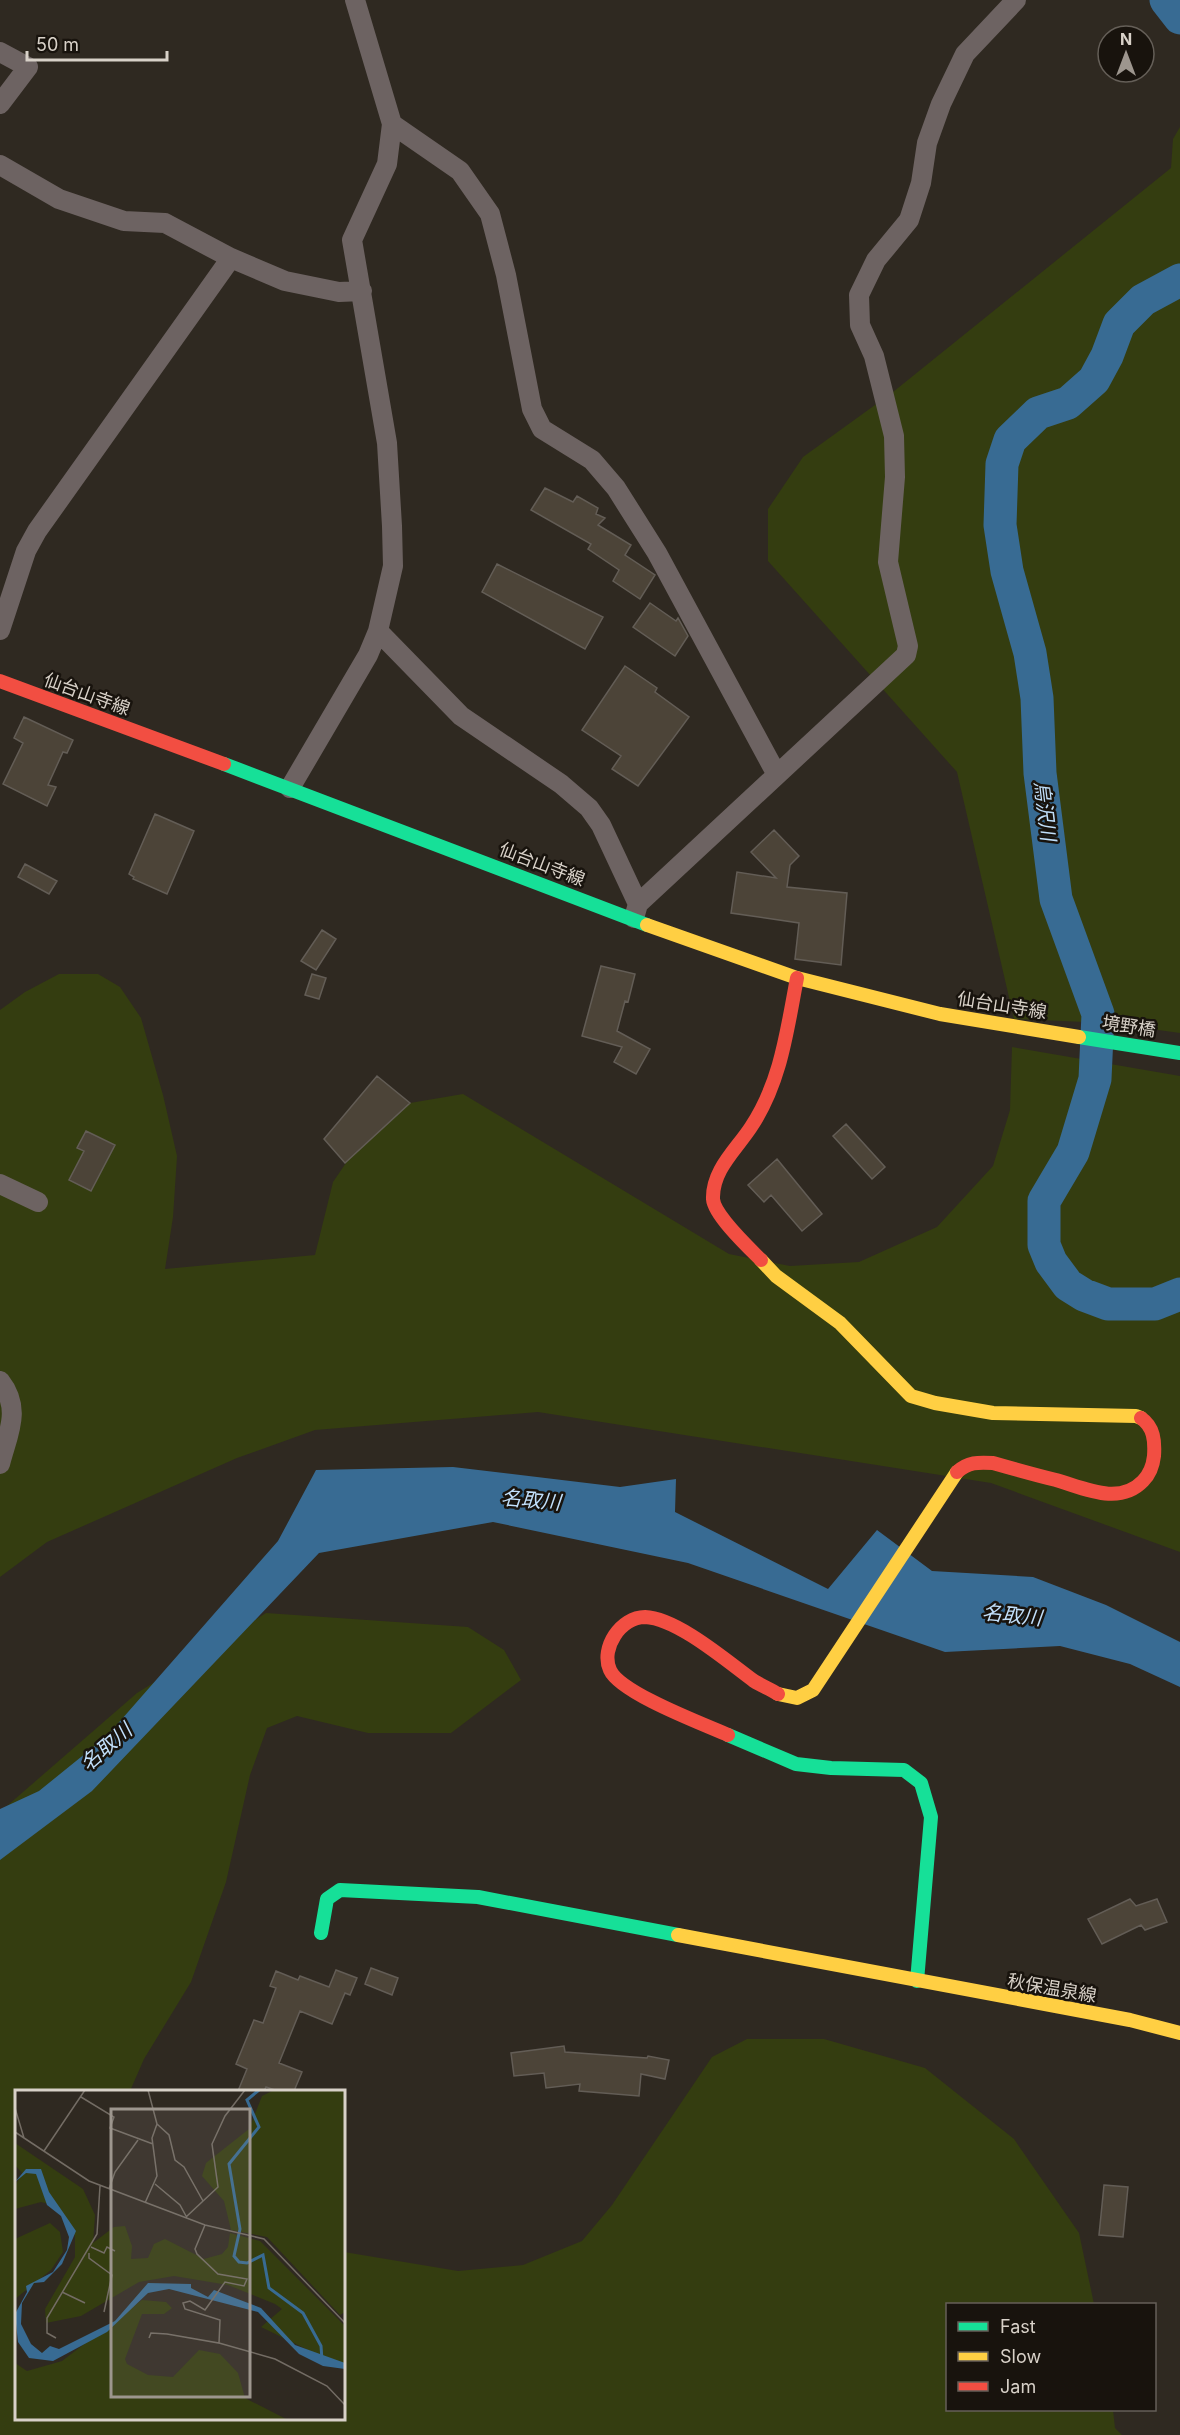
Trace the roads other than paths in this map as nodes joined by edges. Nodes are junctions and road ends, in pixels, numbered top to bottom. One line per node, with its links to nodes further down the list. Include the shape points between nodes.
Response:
1 (355, 0): 5 (street)
2 (1016, 0): 12 (street, via 965,54 927,143 921,183 909,220 876,260 859,295 860,325 874,356 894,436 888,562 908,646 906,655)
3 (0, 52): 4 (street, via 28,67)
4 (0, 104)
5 (392, 124): 8 (street, via 387,164 351,240); 12 (street, via 460,171 490,214 532,409 542,429 592,460 616,488 657,553)
6 (0, 165): 7 (street, via 59,199 124,221 165,223)
7 (231, 258): 8 (street, via 285,281 339,292); 9 (street, via 37,531 26,551)
8 (362, 291): 10 (street, via 387,443 392,526 393,566)
9 (0, 630)
10 (378, 631): 13 (street, via 368,655); 14 (street, via 461,716 561,784 589,808 601,825)
11 (0, 681): 13 (street, 仙台山寺線)
12 (777, 775): 14 (street)
13 (290, 788): 14 (street, 仙台山寺線)
14 (636, 911): 15 (street, 仙台山寺線, via 687,940)
15 (797, 978): 16 (street, 仙台山寺線, via 940,1014); 23 (street, via 773,1086 715,1181 713,1202 729,1227 777,1276 840,1323 911,1396 993,1413 1136,1416 1147,1422 1154,1434 1155,1457 1150,1474 1141,1485 1126,1492 1105,1494 993,1463 966,1465 955,1474 927,1515 813,1690 796,1698 756,1682 668,1623 644,1617 627,1623 614,1635 609,1649 610,1670 628,1689 796,1764 904,1770 921,1783 930,1817)
16 (1084, 1036): 17 (street, 境野橋)
17 (1174, 1052)
18 (0, 1184): 19 (street)
19 (38, 1202)
20 (0, 1381): 21 (street, via 12,1400)
21 (0, 1464)
22 (321, 1933): 23 (street, 秋保温泉線, via 327,1899 340,1890 478,1898)
23 (917, 1981): 24 (street, 秋保温泉線, via 1130,2020)
24 (1180, 2033)

